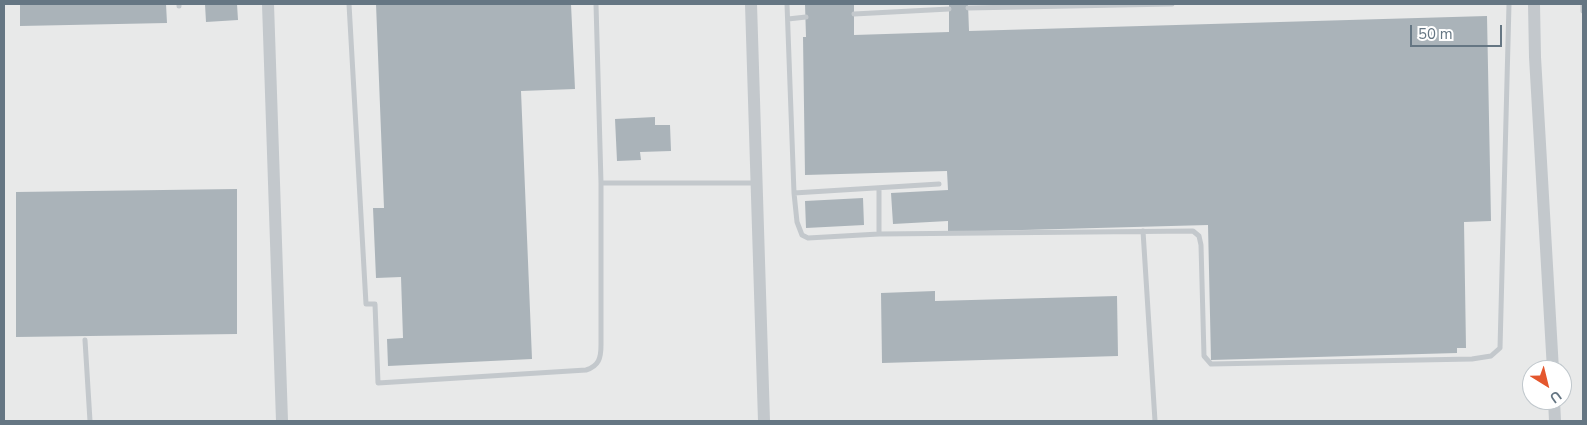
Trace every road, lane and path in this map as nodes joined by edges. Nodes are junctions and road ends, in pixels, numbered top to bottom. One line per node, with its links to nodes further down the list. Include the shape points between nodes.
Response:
1 (268, 4): 26 (street)
2 (349, 4): 16 (lane, via 366,304 375,304 378,382 593,368 601,355)
3 (596, 4): 16 (lane)
4 (751, 4): 17 (street)
5 (787, 4): 15 (lane)
6 (1172, 4): 10 (lane)
7 (1509, 4): 21 (lane, via 1500,348 1490,356 1211,364 1204,356 1199,236 1193,231)
8 (1534, 4): 24 (street)
9 (1582, 4): 12 (lane)
10 (968, 8)
11 (950, 9): 13 (lane)
12 (1583, 11)
13 (854, 14)
14 (806, 17): 15 (lane)
15 (788, 19): 20 (lane)
16 (601, 183): 17 (lane)
17 (756, 183): 27 (street)
18 (939, 184): 19 (lane)
19 (878, 188): 20 (lane); 22 (lane)
20 (794, 193): 22 (lane, via 797,222 802,235 808,238)
21 (1143, 231): 22 (lane); 28 (lane)
22 (880, 234)
23 (85, 340): 25 (lane)
24 (1552, 360)
25 (90, 421)
26 (282, 421)
27 (764, 421)
28 (1155, 421)

